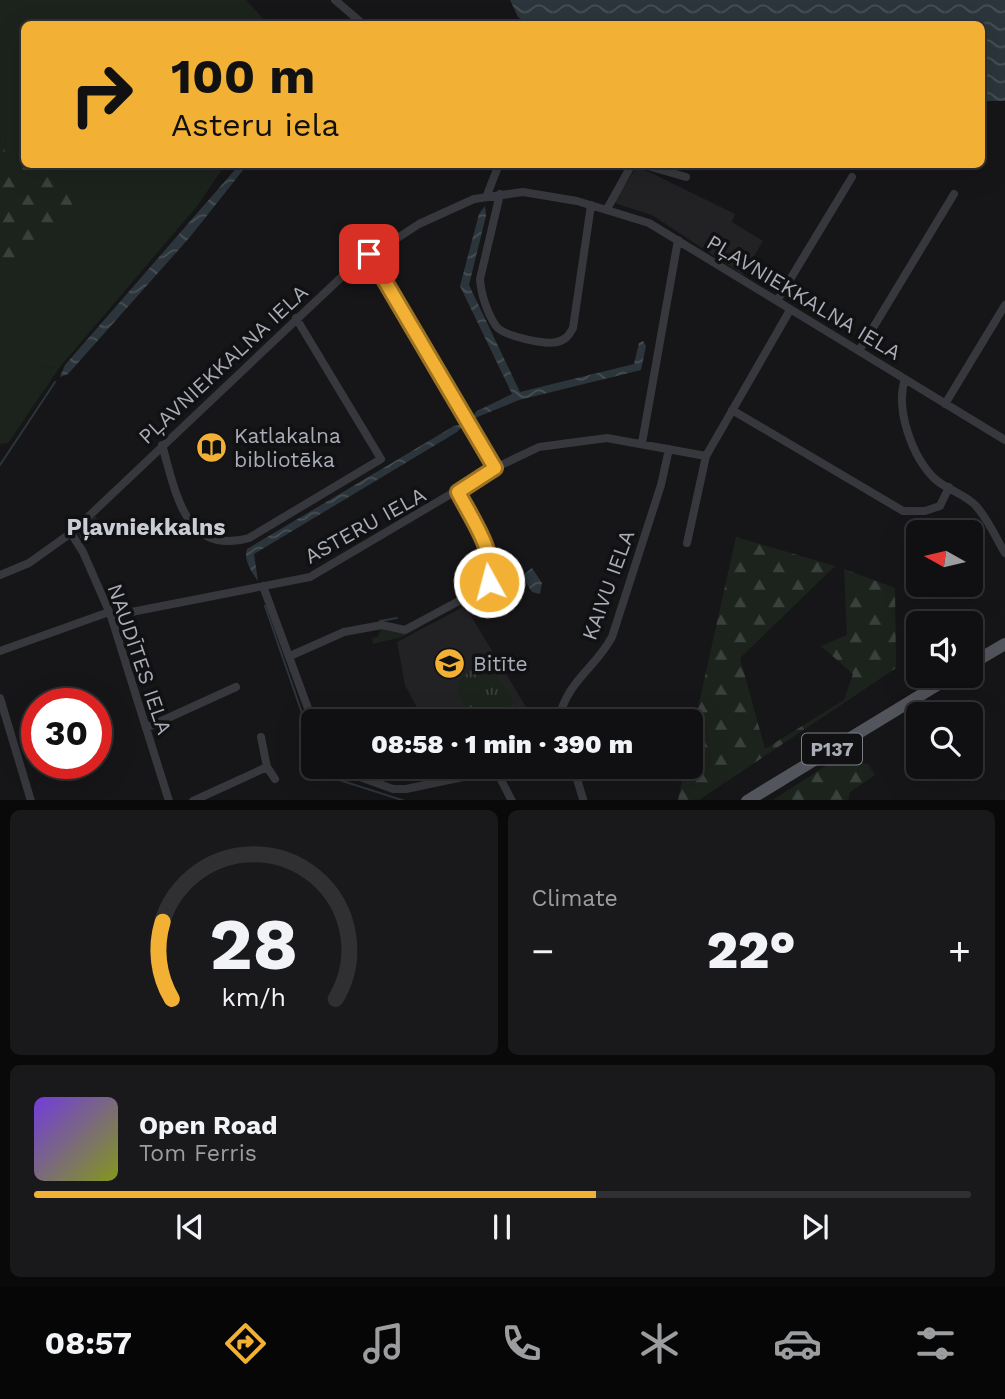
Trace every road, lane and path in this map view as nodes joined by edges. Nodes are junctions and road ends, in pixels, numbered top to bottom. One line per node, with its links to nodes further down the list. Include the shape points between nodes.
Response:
1 (335, 0): 2 (street)
2 (360, 21)
3 (497, 168): 10 (street)
4 (630, 168): 12 (street)
5 (655, 168): 6 (street)
6 (686, 177)
7 (852, 177): 15 (street)
8 (500, 194): 10 (street, PĻAVNIEKKALNA IELA); 11 (street, PĻAVNIEKKALNA IELA, via 537,193); 11 (street, via 481,292 496,327 512,336 556,343 567,338 573,328)
9 (954, 194): 19 (street)
10 (487, 195): 14 (street, PĻAVNIEKKALNA IELA, via 419,224)
11 (591, 205): 12 (street, PĻAVNIEKKALNA IELA)
12 (607, 209): 13 (street, PĻAVNIEKKALNA IELA, via 634,216)
13 (678, 240): 15 (street, PĻAVNIEKKALNA IELA); 24 (street)
14 (369, 254): 18 (street, PĻAVNIEKKALNA IELA); 28 (street)
15 (777, 301): 17 (street, PĻAVNIEKKALNA IELA)
16 (1005, 305): 21 (street)
17 (790, 310): 19 (street, PĻAVNIEKKALNA IELA); 22 (street)
18 (296, 318): 25 (street, PĻAVNIEKKALNA IELA); 25 (street, via 382,459 249,538 233,542 196,531)
19 (859, 351): 20 (street, PĻAVNIEKKALNA IELA)
20 (905, 379): 21 (street, PĻAVNIEKKALNA IELA); 29 (street, via 902,417 935,478)
21 (945, 404): 23 (street, PĻAVNIEKKALNA IELA)
22 (732, 410): 27 (street); 29 (street, via 904,511 940,506)
23 (1005, 440)
24 (642, 443): 26 (street, ASTERU IELA); 28 (street, ASTERU IELA, via 593,438 551,444 530,449)
25 (162, 445): 31 (street, PĻAVNIEKKALNA IELA)
26 (669, 449): 27 (street, ASTERU IELA); 45 (street, KAIVU IELA, via 612,637 603,653 577,678)
27 (706, 456): 32 (street)
28 (495, 468): 30 (street, ASTERU IELA)
29 (949, 487): 33 (street, via 979,509)
30 (458, 492): 35 (street, ASTERU IELA, via 310,577); 39 (street, via 485,548 492,576 485,587 405,630 382,625 344,632)
31 (71, 533): 34 (street, PĻAVNIEKKALNA IELA, via 34,560); 36 (street, NAUDĪTES IELA)
32 (687, 543)
33 (1005, 552)
34 (0, 575)
35 (262, 586): 36 (street, ASTERU IELA); 39 (street)
36 (110, 614): 38 (street, ASTERU IELA); 46 (street, NAUDĪTES IELA)
37 (1005, 644): 40 (main road)
38 (0, 651)
39 (290, 656): 44 (street)
40 (983, 657)
41 (236, 687): 46 (street)
42 (932, 688): 59 (main road, P137)
43 (0, 698): 55 (street)
44 (308, 709)
45 (563, 709)
46 (146, 728): 56 (street, NAUDĪTES IELA)
47 (261, 737): 48 (street)
48 (267, 767): 49 (street); 57 (street)
49 (275, 779)
50 (366, 779): 51 (street, via 393,789)
51 (453, 779)
52 (501, 779): 58 (street)
53 (577, 779): 54 (street)
54 (583, 799)
55 (31, 800)
56 (169, 800)
57 (193, 800)
58 (513, 800)
59 (747, 800)

